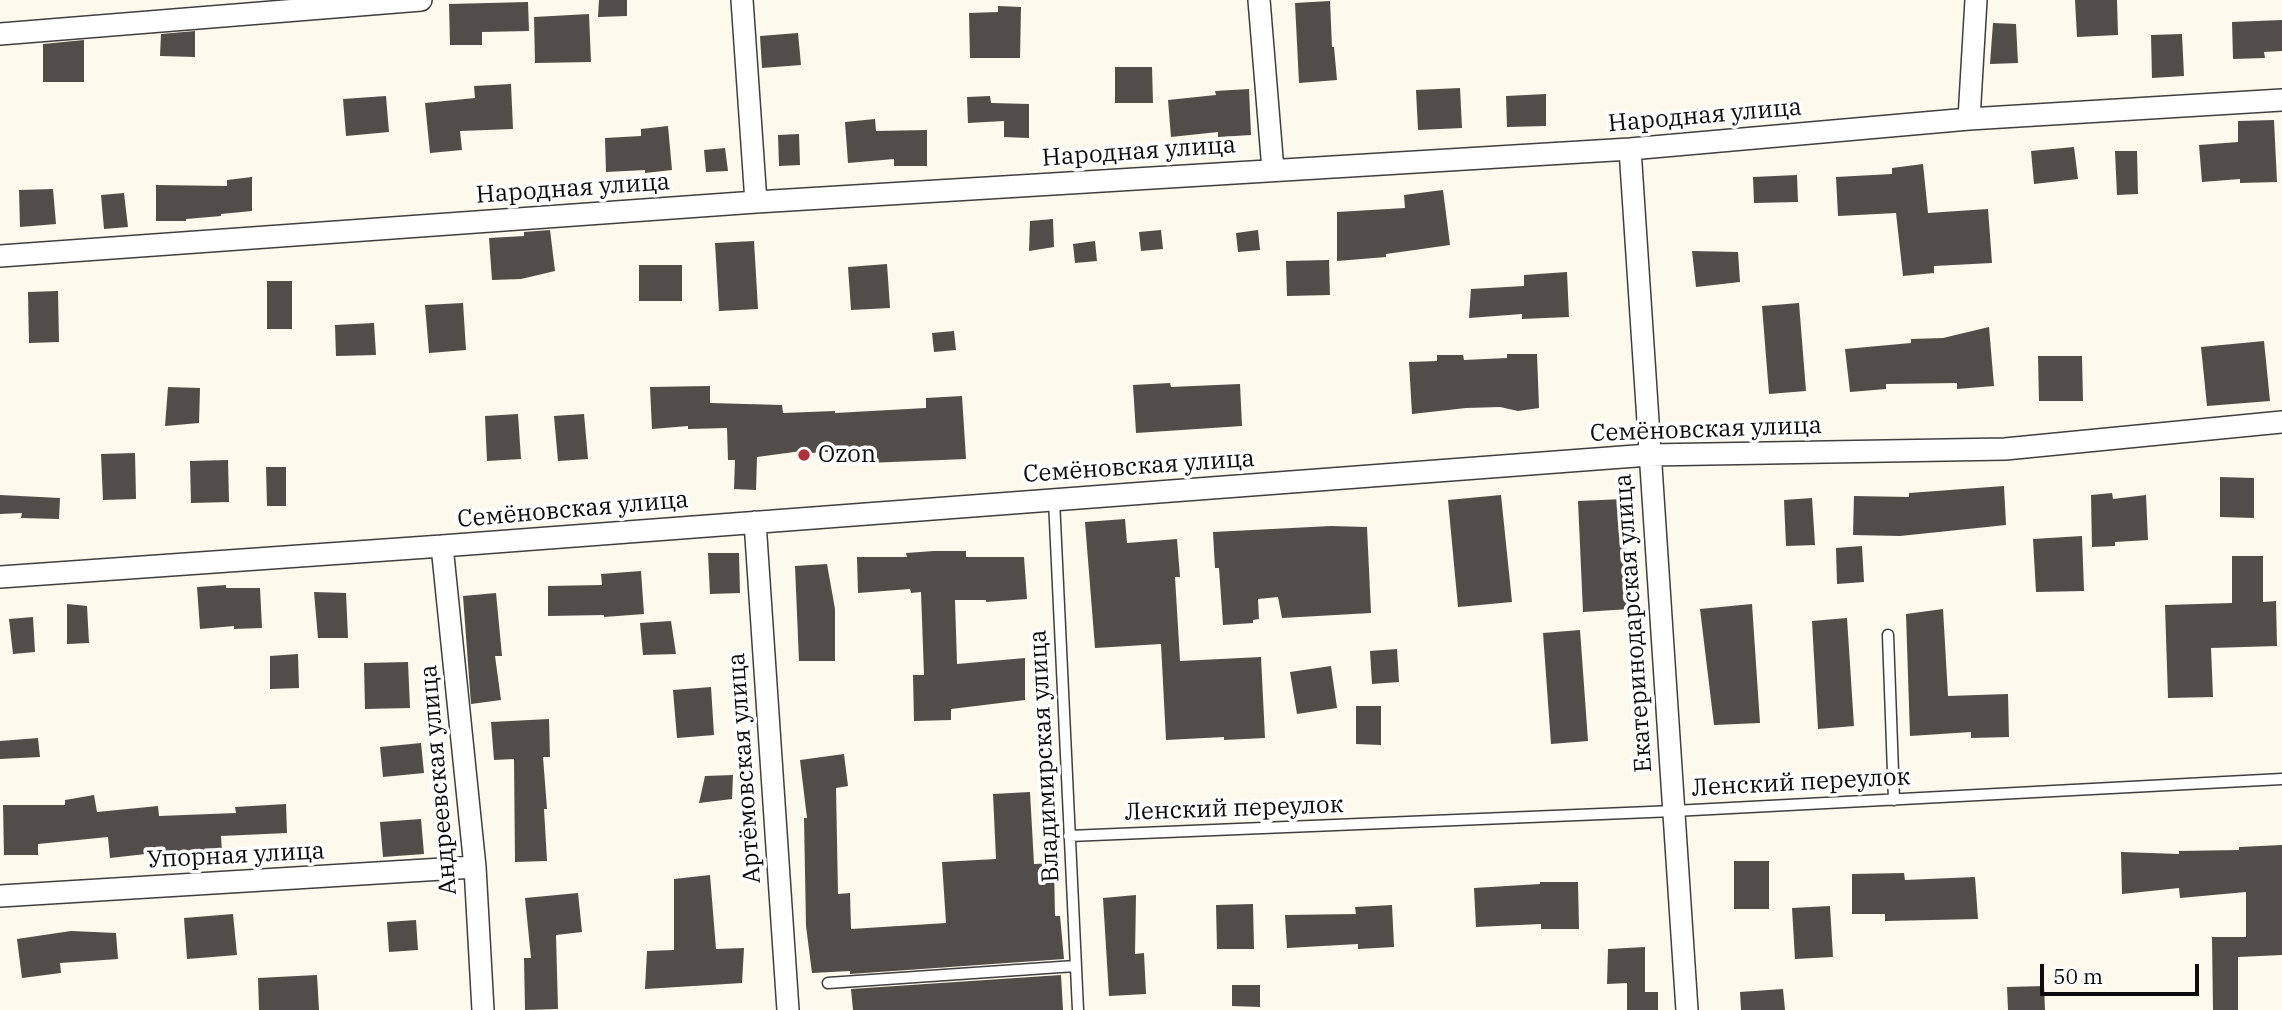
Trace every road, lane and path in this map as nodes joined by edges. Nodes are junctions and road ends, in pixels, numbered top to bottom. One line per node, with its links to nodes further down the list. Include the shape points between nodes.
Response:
1 (421, 0): 5 (street)
2 (742, 0): 10 (street)
3 (1259, 0): 9 (street)
4 (1976, 0): 7 (street)
5 (0, 34)
6 (2282, 100): 7 (street, Народная улица)
7 (1969, 119): 8 (street, Народная улица)
8 (1630, 149): 9 (street, Народная улица); 13 (street, Екатеринодарская улица)
9 (1273, 170): 10 (street, Народная улица)
10 (756, 202): 11 (street, Народная улица)
11 (0, 256)
12 (2282, 422): 13 (street, Семёновская улица, via 2005,449)
13 (1649, 455): 14 (street, Семёновская улица); 21 (street, Екатеринодарская улица)
14 (1054, 500): 15 (street, Семёновская улица); 22 (lane, Владимирская улица)
15 (755, 522): 16 (street, Семёновская улица); 28 (street, Артёмовская улица)
16 (442, 546): 17 (street, Семёновская улица); 23 (street, Андреевская улица)
17 (0, 577)
18 (1888, 635): 20 (lane)
19 (2282, 779): 20 (lane, Ленский переулок)
20 (1894, 800): 21 (lane, Ленский переулок)
21 (1674, 811): 22 (lane, Ленский переулок); 30 (street, Екатеринодарская улица)
22 (1069, 836): 25 (lane, Владимирская улица)
23 (475, 867): 24 (street, Упорная улица); 27 (street, Андреевская улица)
24 (0, 896)
25 (1075, 966): 26 (lane); 29 (lane, Владимирская улица)
26 (828, 983)
27 (483, 1010)
28 (788, 1010)
29 (1077, 1010)
30 (1687, 1010)

